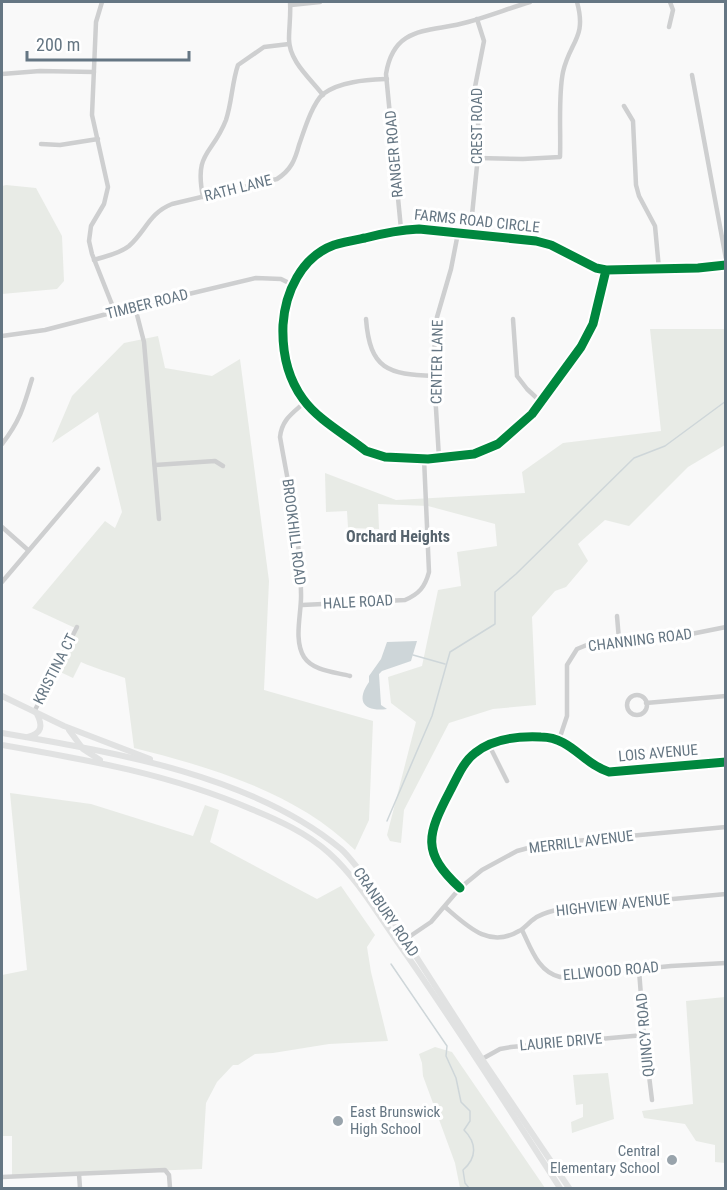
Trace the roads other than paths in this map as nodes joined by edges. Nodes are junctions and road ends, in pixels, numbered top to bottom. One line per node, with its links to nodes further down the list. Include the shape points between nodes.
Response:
1 (102, 2): 10 (street, via 96,22)
2 (320, 2): 6 (street)
3 (530, 2): 7 (street)
4 (577, 2): 18 (street, via 581,25 563,73 560,157)
5 (670, 2): 8 (street, via 673,9)
6 (291, 3): 9 (street)
7 (477, 19): 13 (street, via 405,38 391,53); 18 (street, CREST ROAD, via 484,41 474,102)
8 (669, 27)
9 (290, 44): 14 (street, via 294,58); 19 (street, via 264,47 238,65 226,118 201,165)
10 (94, 72): 11 (street, via 39,70); 16 (street, via 93,115)
11 (2, 74)
12 (692, 75): 23 (street)
13 (387, 79): 14 (street, via 350,83); 20 (street, RANGER ROAD)
14 (323, 95): 19 (street, RATH LANE, via 309,117 294,161 284,174 273,181)
15 (624, 106): 26 (street, via 633,121 636,185 655,226)
16 (98, 139): 17 (street, via 78,144); 24 (street, via 108,187 90,231)
17 (41, 144)
18 (478, 158): 22 (street, CREST ROAD)
19 (203, 197): 24 (street, RATH LANE, via 160,209 131,244)
20 (401, 229): 21 (street, FARMS ROAD CIRCLE); 28 (street, FARMS ROAD CIRCLE, via 333,245 311,261)
21 (458, 233): 22 (street, FARMS ROAD CIRCLE); 34 (street, CENTER LANE, via 435,324)
22 (470, 234): 27 (street, FARMS ROAD CIRCLE, via 552,245)
23 (726, 259)
24 (94, 260): 30 (street)
25 (726, 265): 26 (street, FARMS ROAD CIRCLE)
26 (658, 269): 27 (street, FARMS ROAD CIRCLE)
27 (606, 270): 37 (street, FARMS ROAD CIRCLE, via 588,335)
28 (293, 285): 29 (street, TIMBER ROAD, via 281,279 256,278); 36 (street, FARMS ROAD CIRCLE, via 285,308 283,346 291,379)
29 (135, 306): 30 (street, TIMBER ROAD); 41 (street, via 144,342)
30 (116, 312): 33 (street, TIMBER ROAD)
31 (366, 319): 34 (street, via 369,344 381,363 398,373)
32 (513, 319): 37 (street, via 517,376)
33 (2, 336)
34 (434, 376): 39 (street, CENTER LANE)
35 (32, 378): 38 (street, via 26,404)
36 (305, 402): 40 (street, FARMS ROAD CIRCLE, via 366,451); 48 (street, BROOKHILL ROAD, via 285,419 280,437 298,541)
37 (541, 402): 39 (street, FARMS ROAD CIRCLE, via 498,444 474,454)
38 (2, 444)
39 (439, 458): 40 (street, FARMS ROAD CIRCLE)
40 (424, 459): 48 (street, HALE ROAD, via 429,572 417,594 405,600)
41 (155, 465): 42 (street, via 215,461); 44 (street)
42 (224, 466)
43 (98, 469): 46 (street)
44 (159, 519)
45 (2, 527): 46 (street)
46 (28, 550): 47 (street)
47 (2, 582)
48 (302, 605): 53 (street, BROOKHILL ROAD, via 298,637 304,657 318,669)
49 (617, 616): 52 (street)
50 (77, 627): 57 (street, KRISTINA CT)
51 (726, 627): 52 (street, CHANNING ROAD)
52 (619, 640): 61 (street, CHANNING ROAD, via 588,644 569,659 567,716)
53 (350, 676)
54 (2, 696): 57 (main road)
55 (726, 696): 56 (street)
56 (646, 703): 56 (street, via 641,696 634,695 627,707 637,714 643,712)
57 (35, 713): 58 (main road); 60 (main road, via 42,728 39,733)
58 (64, 726): 64 (main road); 67 (main road)
59 (2, 733): 60 (main road, CRANBURY ROAD)
60 (25, 737): 64 (main road, CRANBURY ROAD)
61 (559, 740): 63 (street, LOIS AVENUE, via 512,738); 65 (street, LOIS AVENUE, via 594,766 609,772)
62 (2, 745): 66 (main road, CRANBURY ROAD)
63 (489, 745): 68 (street); 70 (street, LOIS AVENUE, via 474,753 463,767 433,828 438,866)
64 (83, 749): 66 (main road); 67 (main road, CRANBURY ROAD)
65 (726, 762)
66 (108, 764): 75 (main road, CRANBURY ROAD, via 201,789 302,834 346,870)
67 (175, 769): 74 (main road, CRANBURY ROAD, via 276,808 316,830 365,877)
68 (507, 781)
69 (726, 827): 70 (street, MERRILL AVENUE, via 533,847 492,863)
70 (460, 888): 72 (street, MERRILL AVENUE)
71 (726, 894): 73 (street, HIGHVIEW AVENUE, via 556,910 534,918)
72 (445, 907): 73 (street, HIGHVIEW AVENUE, via 482,935 505,937); 74 (street, MERRILL AVENUE)
73 (522, 930): 77 (street, ELLWOOD ROAD, via 541,965 555,976)
74 (406, 939): 75 (street, MERRILL AVENUE); 79 (main road, CRANBURY ROAD)
75 (399, 944): 85 (main road, CRANBURY ROAD)
76 (726, 963): 77 (street, ELLWOOD ROAD)
77 (639, 970): 78 (street, QUINCY ROAD)
78 (644, 1035): 79 (street, LAURIE DRIVE, via 511,1047); 80 (street, QUINCY ROAD)
79 (482, 1059): 86 (main road, CRANBURY ROAD)
80 (652, 1100)
81 (79, 1174): 82 (street); 83 (street); 84 (street, via 165,1170)
82 (2, 1177)
83 (80, 1188)
84 (170, 1188)
85 (560, 1188)
86 (569, 1188)

